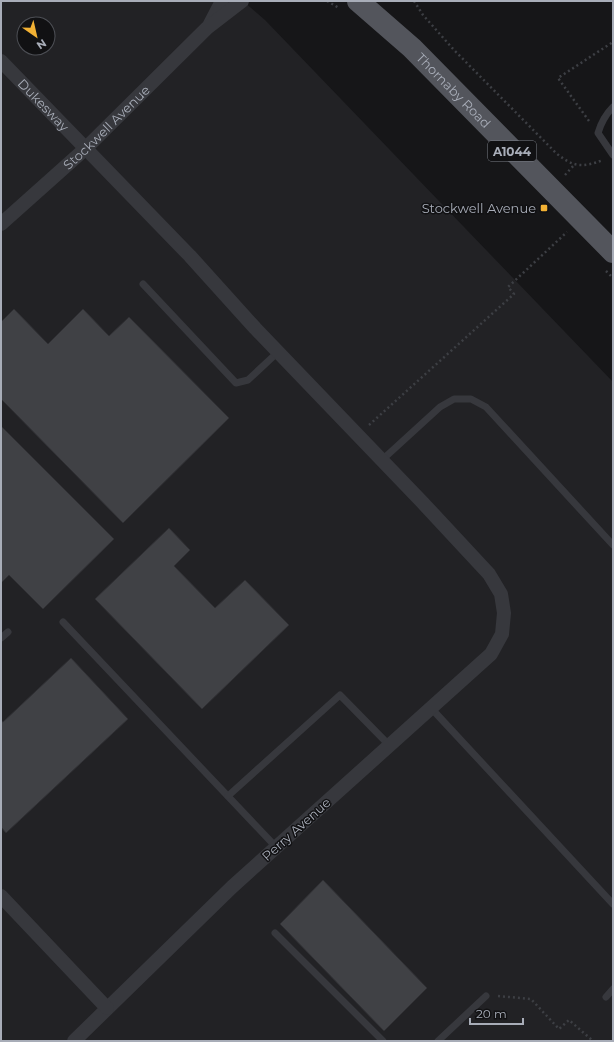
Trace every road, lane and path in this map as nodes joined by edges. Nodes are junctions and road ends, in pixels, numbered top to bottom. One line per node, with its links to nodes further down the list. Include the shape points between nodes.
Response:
1 (222, 1): 6 (street, Stockwell Avenue)
2 (242, 1): 6 (street, Stockwell Avenue)
3 (358, 1): 8 (main road, Thornaby Road / A1044)
4 (378, 1): 8 (main road, Thornaby Road / A1044)
5 (414, 1): 13 (path, via 454,50 556,153 574,165 587,165)
6 (207, 28): 12 (street, Stockwell Avenue)
7 (613, 42): 11 (path, via 558,78)
8 (412, 48): 16 (main road, Thornaby Road / A1044)
9 (1, 61): 12 (street, Dukesway)
10 (613, 107): 11 (lane, via 606,114)
11 (598, 133): 13 (lane)
12 (85, 149): 14 (street, Stockwell Avenue); 18 (street, Dukesway, via 190,256)
13 (610, 157)
14 (1, 224)
15 (567, 231): 19 (path, via 508,287 514,294)
16 (613, 252)
17 (142, 284): 18 (lane, via 236,384 248,380)
18 (278, 352): 19 (street, Perry Avenue)
19 (358, 435): 20 (street, Perry Avenue)
20 (382, 460): 21 (lane, via 440,407 454,399 471,399 486,407); 25 (street, Perry Avenue, via 489,574 500,594 504,613 502,634 491,654)
21 (613, 545)
22 (63, 622): 27 (lane)
23 (8, 632): 24 (lane)
24 (1, 638)
25 (430, 708): 26 (street, Perry Avenue); 30 (lane)
26 (389, 745): 27 (lane, via 340,694); 28 (street, Perry Avenue)
27 (228, 796): 28 (lane)
28 (276, 847): 35 (street, Perry Avenue)
29 (1, 896): 35 (street)
30 (613, 904)
31 (275, 933): 37 (lane)
32 (613, 989): 34 (lane)
33 (486, 996): 38 (lane); 39 (path, via 531,999 559,1029 569,1020)
34 (606, 997)
35 (107, 1008): 36 (street, Perry Avenue)
36 (74, 1041)
37 (383, 1041)
38 (438, 1041)
39 (593, 1041)

